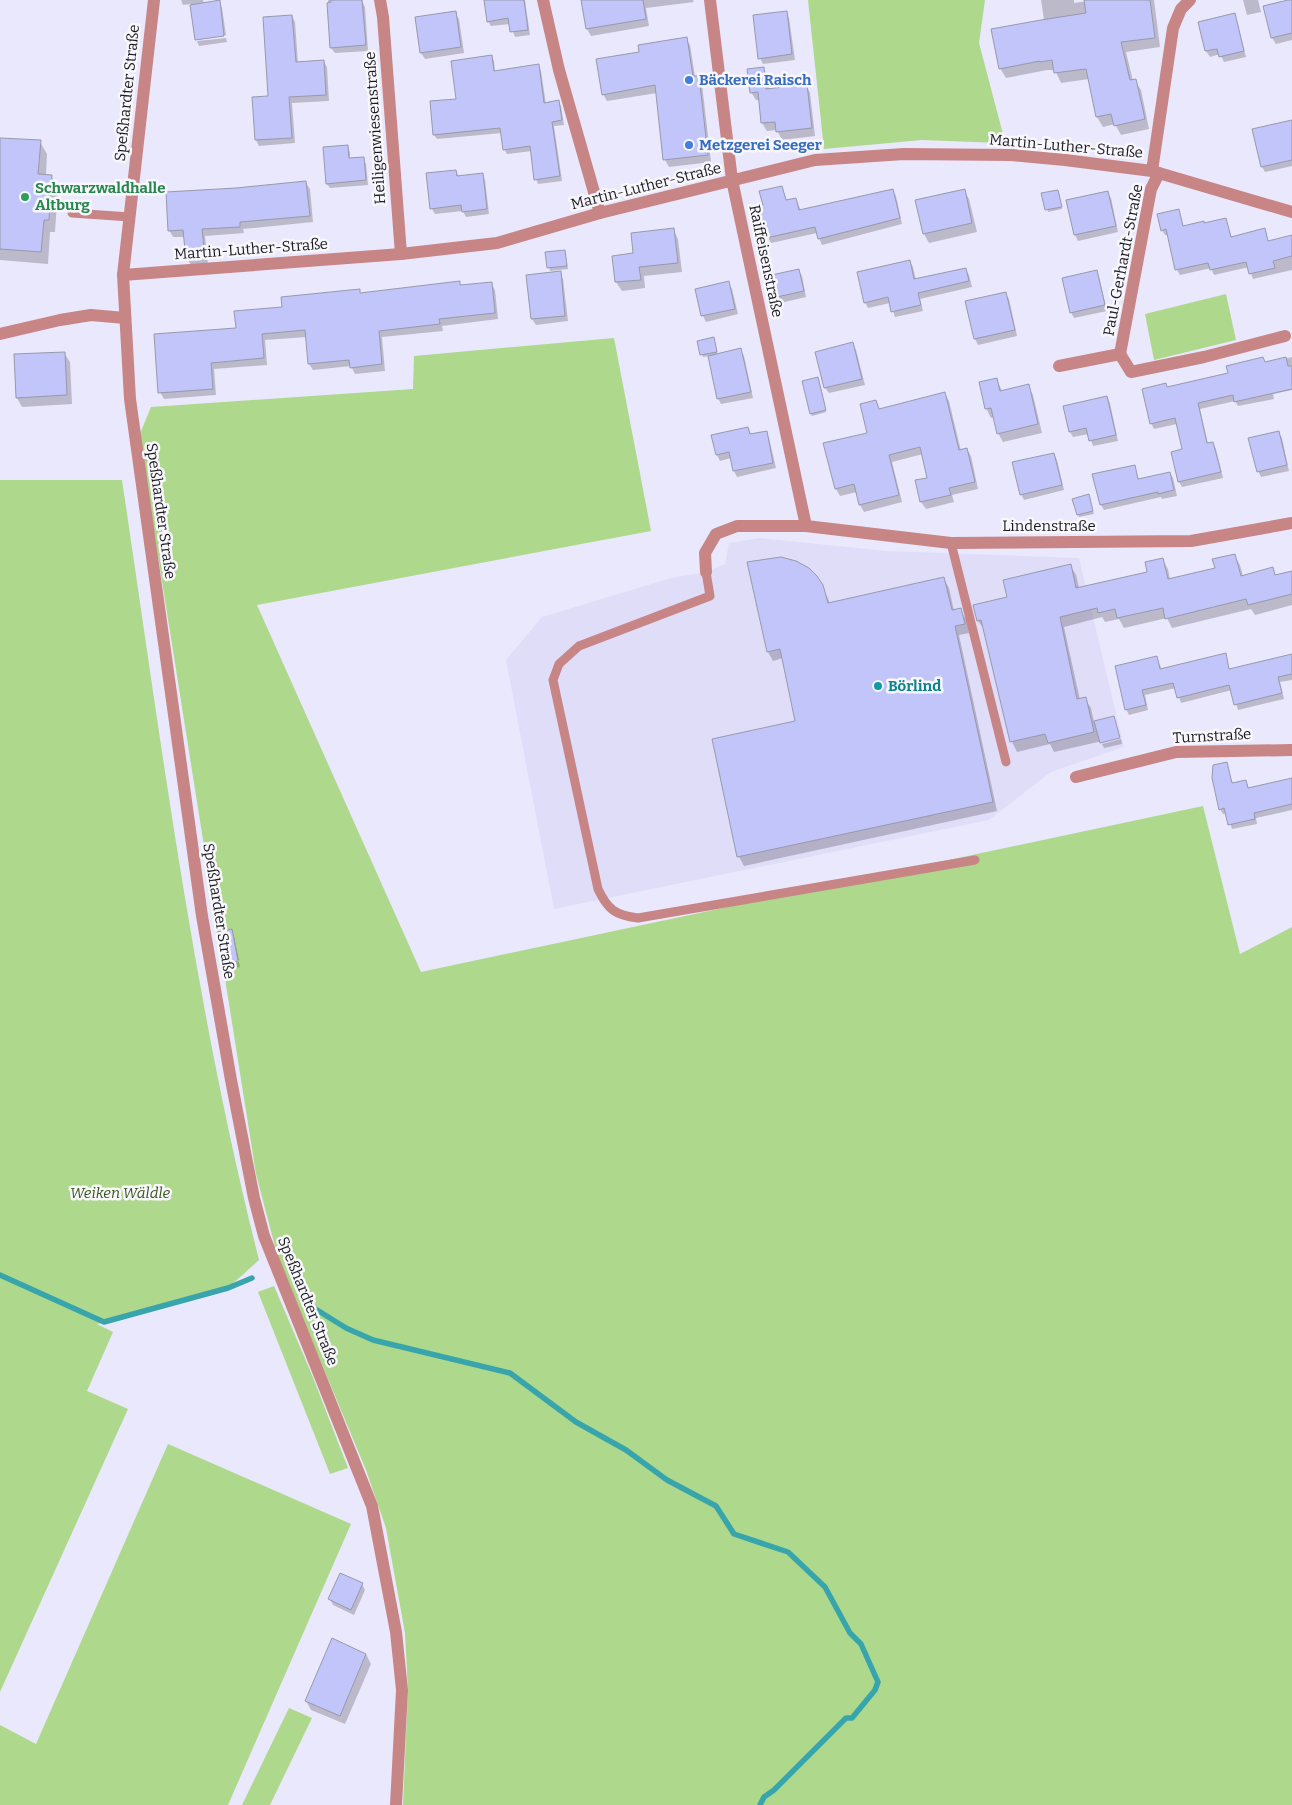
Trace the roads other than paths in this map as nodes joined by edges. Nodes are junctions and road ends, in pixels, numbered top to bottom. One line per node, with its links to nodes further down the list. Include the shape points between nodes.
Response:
1 (154, 0): 11 (street, Speßhardter Straße)
2 (380, 0): 12 (street, Heiligenwiesenstraße)
3 (543, 0): 10 (street, via 559,70)
4 (710, 0): 7 (street, Raiffeisenstraße)
5 (1190, 0): 6 (street, Paul-Gerhardt-Straße, via 1181,9 1172,28)
6 (1155, 172): 7 (street, Martin-Luther-Straße, via 1011,155 904,154 815,160); 8 (street, Martin-Luther-Straße); 17 (street, Paul-Gerhardt-Straße)
7 (732, 180): 10 (street, Martin-Luther-Straße); 20 (street, Raiffeisenstraße)
8 (1292, 212)
9 (72, 213): 11 (lane)
10 (600, 213): 12 (street, Martin-Luther-Straße, via 497,243)
11 (130, 217): 13 (street, Speßhardter Straße)
12 (401, 254): 13 (street, Martin-Luther-Straße)
13 (123, 275): 14 (street, Speßhardter Straße)
14 (125, 318): 15 (street, via 91,315); 27 (street, Speßhardter Straße, via 130,399 145,513 202,916 230,1080 264,1236 372,1506 396,1632 402,1690)
15 (0, 334)
16 (1285, 336): 17 (street, via 1130,372)
17 (1120, 354): 18 (street)
18 (1059, 366)
19 (1292, 523): 21 (street, Lindenstraße, via 1191,541)
20 (806, 526): 21 (street, Lindenstraße); 22 (street, Lindenstraße, via 737,526 716,534 704,553)
21 (951, 543): 24 (lane)
22 (706, 572): 26 (lane, via 710,596 580,646 559,664 553,680 598,888 604,903 622,916 638,918)
23 (1292, 750): 25 (street, Turnstraße, via 1176,752)
24 (1006, 762)
25 (1076, 777)
26 (976, 860)
27 (396, 1805)

